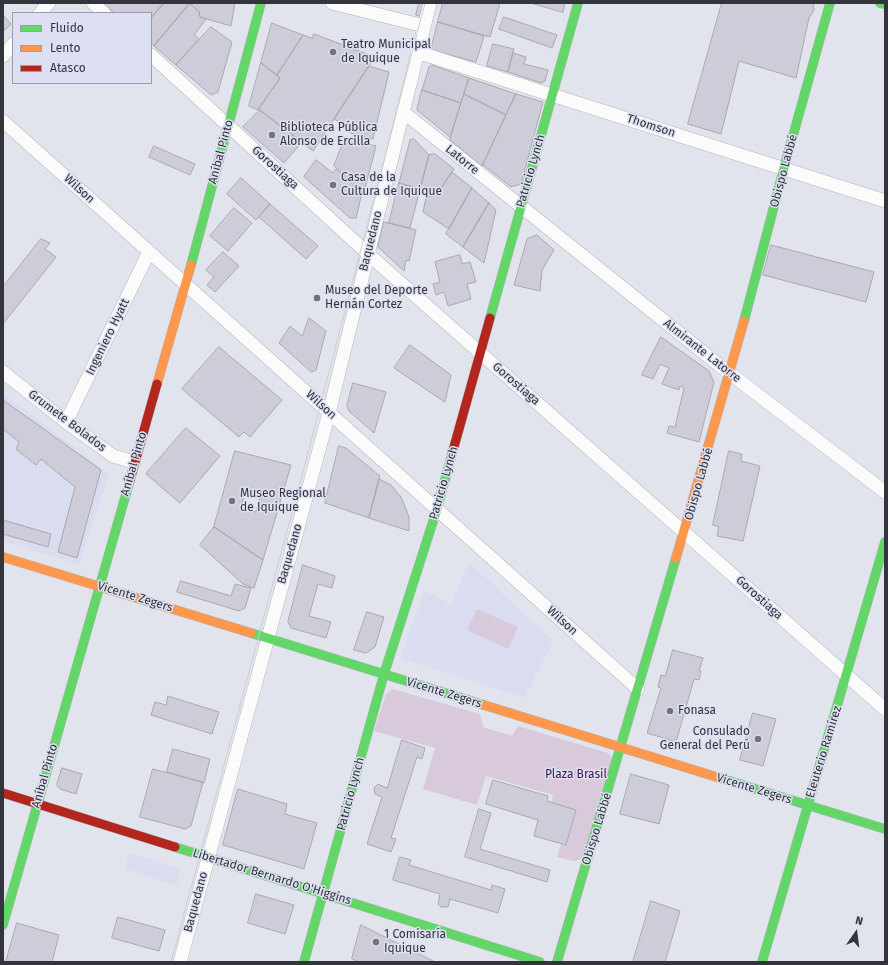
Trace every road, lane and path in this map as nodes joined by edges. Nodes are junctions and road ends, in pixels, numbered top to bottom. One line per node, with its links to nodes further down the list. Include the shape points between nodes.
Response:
1 (49, 3): 10 (street)
2 (93, 3): 11 (street)
3 (261, 3): 20 (street, Aníbal Pinto)
4 (332, 3): 12 (street)
5 (430, 3): 12 (street, Baquedano)
6 (578, 3): 17 (street, Patricio Lynch)
7 (830, 3): 21 (street, Obispo Labbé)
8 (880, 3): 9 (street)
9 (885, 4)
10 (41, 12)
11 (103, 12)
12 (424, 26): 14 (street, Baquedano)
13 (12, 45): 15 (street)
14 (417, 52): 17 (street, Thomson); 18 (street, Baquedano)
15 (3, 56)
16 (152, 56): 20 (street, Gorostiaga)
17 (552, 95): 21 (street, Thomson); 23 (street, Patricio Lynch)
18 (402, 111): 23 (street, Latorre); 25 (street, Baquedano)
19 (3, 121): 24 (street, Wilson)
20 (228, 125): 25 (street, Gorostiaga); 26 (street, Aníbal Pinto)
21 (784, 168): 22 (street, Thomson); 29 (street, Obispo Labbé)
22 (885, 201)
23 (521, 208): 27 (street, Patricio Lynch); 29 (street, Almirante Latorre)
24 (150, 252): 26 (street, Wilson); 31 (street, Ingeniero Hyatt)
25 (368, 253): 27 (street, Gorostiaga); 30 (street, Baquedano)
26 (186, 284): 30 (street, Wilson); 32 (street, Aníbal Pinto)
27 (481, 352): 34 (street, Patricio Lynch); 35 (street, Gorostiaga)
28 (3, 372): 31 (street, Grumete Bolados)
29 (731, 372): 33 (street, Almirante Latorre); 35 (street, Obispo Labbé)
30 (329, 413): 34 (street, Wilson); 39 (street, Baquedano)
31 (66, 422): 32 (street, Grumete Bolados, via 113,456)
32 (134, 462): 38 (street, Aníbal Pinto)
33 (885, 492)
34 (437, 509): 40 (street, Patricio Lynch); 42 (street, Wilson)
35 (685, 532): 41 (street, Gorostiaga); 42 (street, Obispo Labbé)
36 (885, 542): 41 (street, Eleuterio Ramírez)
37 (3, 558): 38 (street, Vicente Zegers)
38 (98, 586): 39 (street, Vicente Zegers); 46 (street, Aníbal Pinto)
39 (267, 638): 40 (street, Vicente Zegers); 49 (street, Baquedano)
40 (384, 674): 44 (street, Vicente Zegers); 50 (street, Patricio Lynch)
41 (847, 676): 43 (street, Gorostiaga); 47 (street, Eleuterio Ramírez)
42 (638, 690): 44 (street, Obispo Labbé)
43 (885, 709)
44 (622, 748): 47 (street, Vicente Zegers); 55 (street, Obispo Labbé)
45 (3, 793): 46 (street, Libertador Bernardo O'Higgins)
46 (37, 804): 49 (street, Libertador Bernardo O'Higgins); 51 (street, Aníbal Pinto)
47 (808, 806): 48 (street, Vicente Zegers); 56 (street, Eleuterio Ramírez)
48 (885, 829)
49 (208, 858): 50 (street, Libertador Bernardo O'Higgins); 52 (street, Baquedano)
50 (323, 894): 53 (street, Patricio Lynch); 54 (street, Libertador Bernardo O'Higgins)
51 (3, 925)
52 (180, 962)
53 (304, 962)
54 (540, 962)
55 (557, 962)
56 (762, 962)

